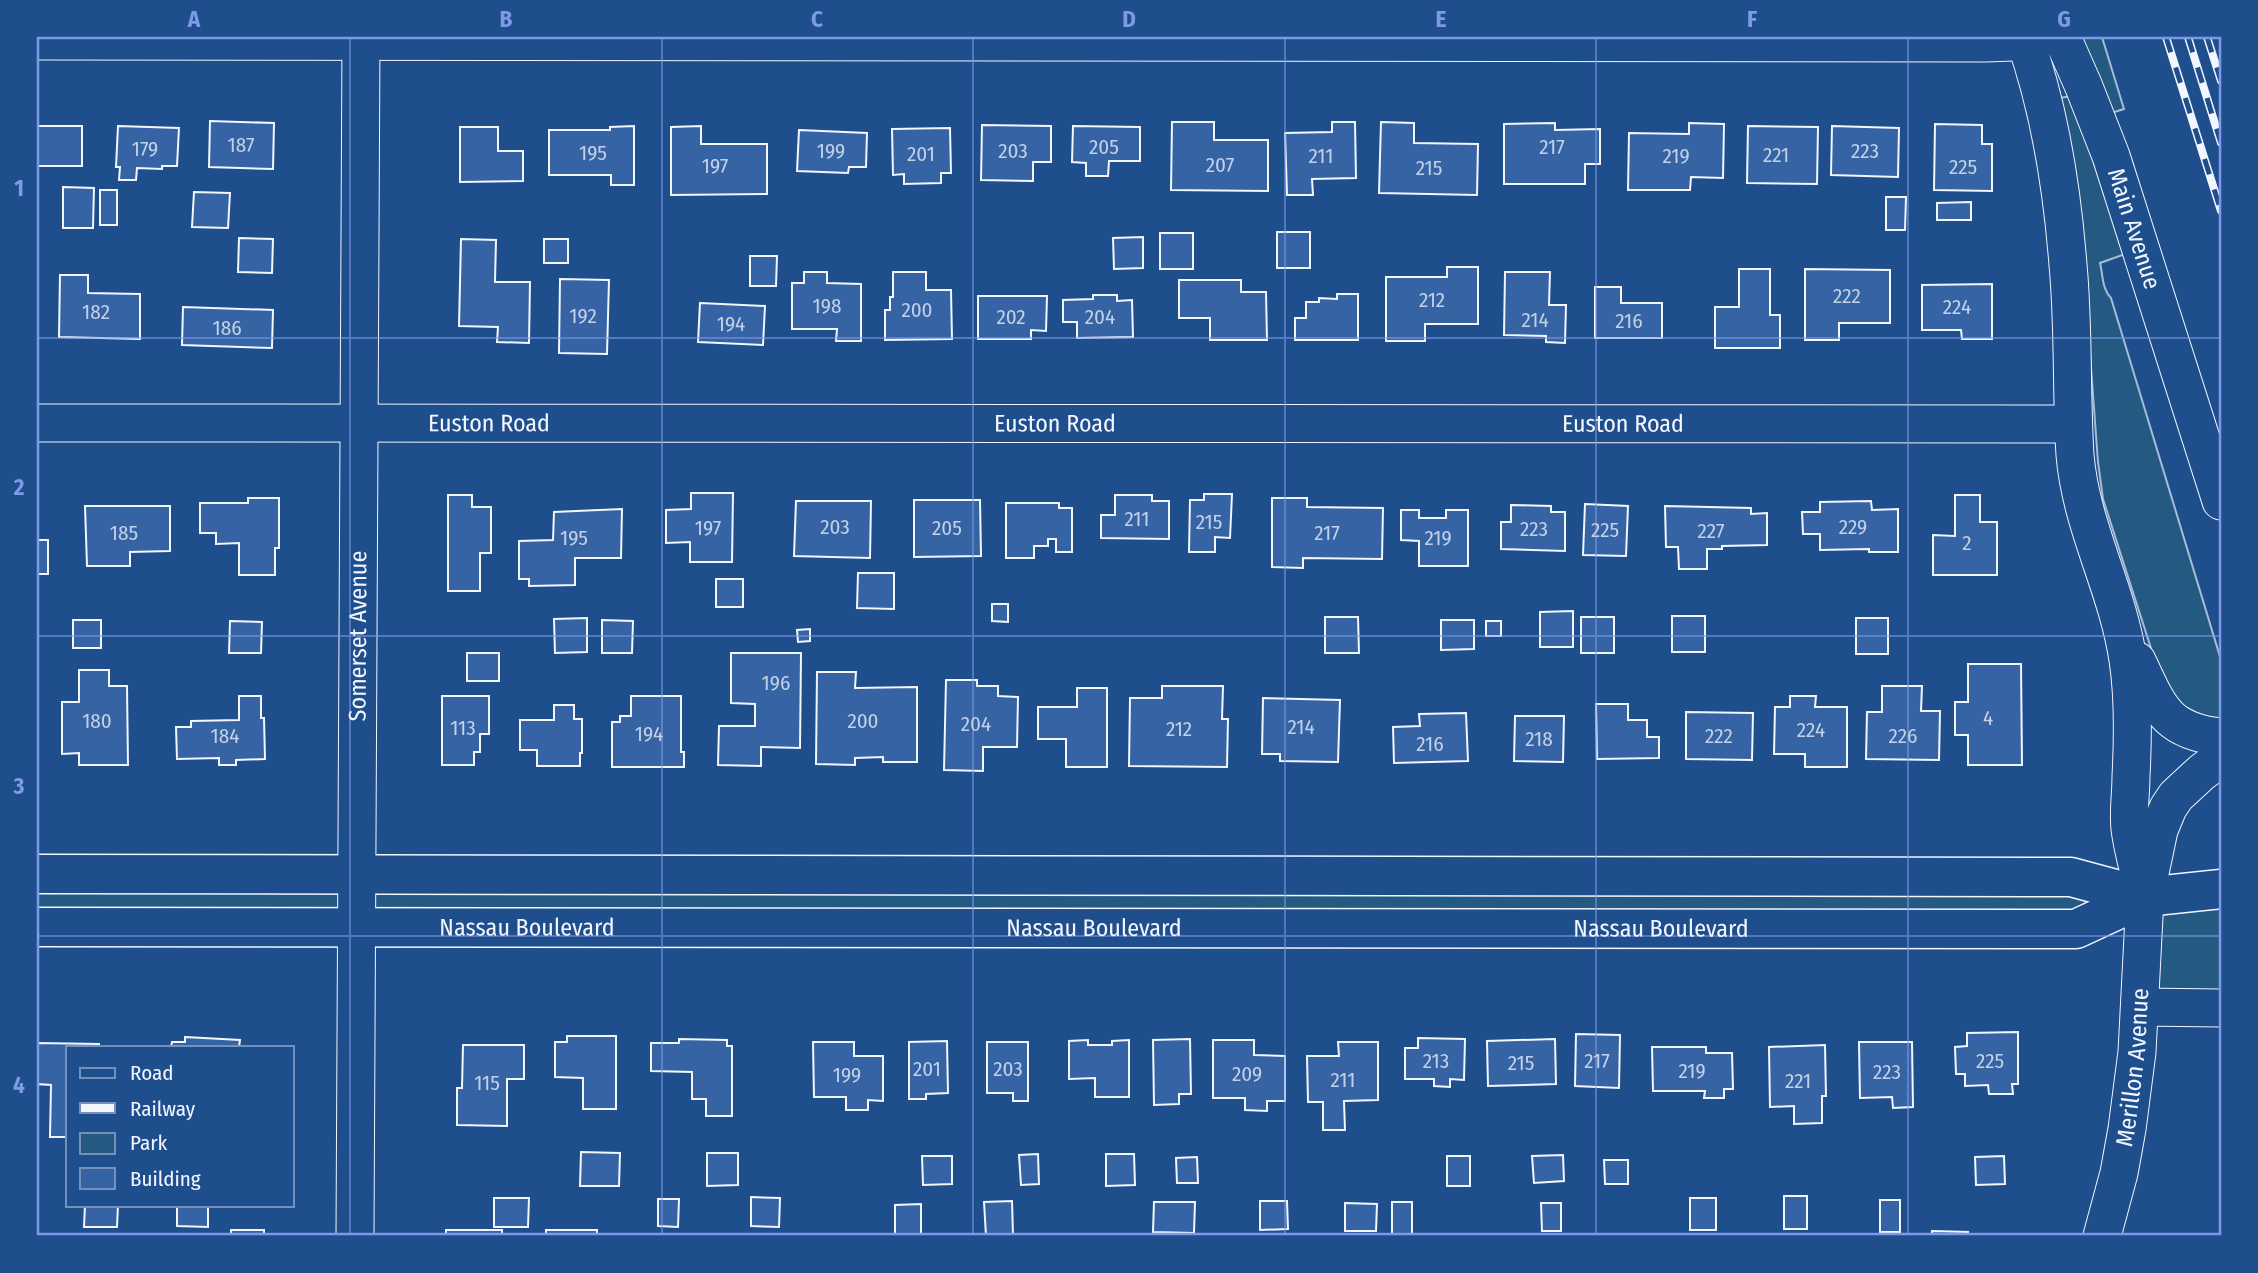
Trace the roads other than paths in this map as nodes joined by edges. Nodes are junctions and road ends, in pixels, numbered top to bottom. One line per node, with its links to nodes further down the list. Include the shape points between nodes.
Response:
1 (2062, 37): 8 (street, Main Avenue, via 2111,156)
2 (2032, 38): 3 (street, via 1986,43); 7 (street, via 2063,219)
3 (361, 39): 4 (street); 6 (street, Somerset Avenue)
4 (37, 41)
5 (37, 423): 6 (street, Euston Road)
6 (359, 423): 7 (street, Euston Road); 13 (street, Somerset Avenue)
7 (2073, 425): 9 (street, Merillon Avenue, via 2082,502)
8 (2221, 501)
9 (2124, 635): 10 (street, Merillon Avenue, via 2167,716 2186,730); 15 (street, Merillon Avenue, via 2133,721 2130,829)
10 (2221, 737)
11 (2221, 758): 15 (street, Merillon Avenue, via 2188,784 2168,808)
12 (37, 874): 13 (main road, Nassau Boulevard)
13 (357, 874): 15 (main road, Nassau Boulevard, via 2071,877); 17 (street, Somerset Avenue)
14 (2221, 889): 15 (main road, Nassau Boulevard)
15 (2145, 897): 17 (main road, Nassau Boulevard, via 2076,929); 18 (street, Merillon Avenue)
16 (37, 927): 17 (main road, Nassau Boulevard)
17 (356, 928): 20 (street, Somerset Avenue)
18 (2140, 1007): 19 (street); 21 (street, Merillon Avenue, via 2127,1129)
19 (2221, 1008)
20 (355, 1236)
21 (2102, 1236)

